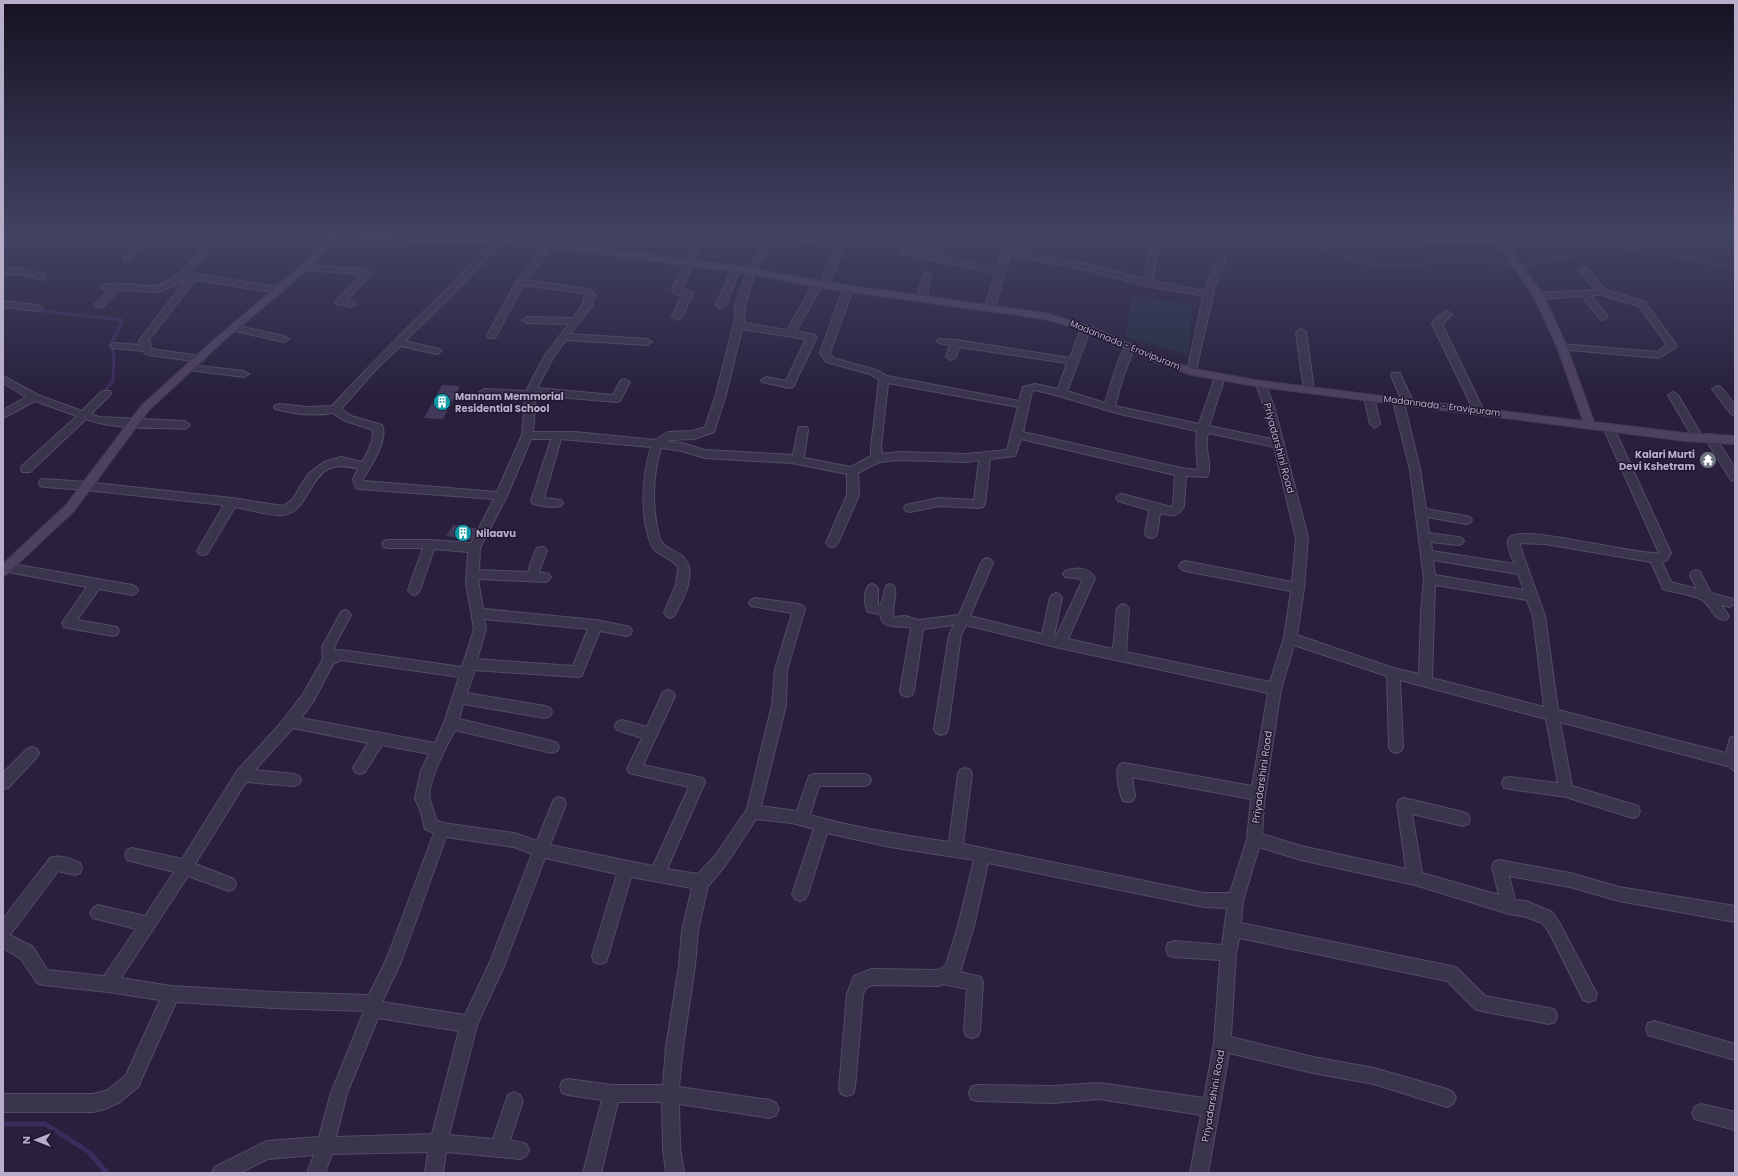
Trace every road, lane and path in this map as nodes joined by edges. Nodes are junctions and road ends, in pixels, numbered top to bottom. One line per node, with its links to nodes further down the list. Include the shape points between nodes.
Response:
1 (105, 287): 2 (street)
2 (117, 287): 3 (street, via 158,289); 31 (street)
3 (163, 287)
4 (185, 287): 55 (street, via 144,340)
5 (260, 287): 23 (street)
6 (283, 287): 23 (main road)
7 (355, 287): 30 (street, via 340,302)
8 (455, 287): 49 (street)
9 (517, 287): 45 (street)
10 (556, 287): 39 (street, via 587,291 590,295)
11 (678, 287): 37 (street, via 678,292 688,293)
12 (729, 287): 32 (street)
13 (746, 287): 40 (street)
14 (819, 287): 44 (street)
15 (833, 287): 22 (main road, Madannada - Eravipuram)
16 (924, 287): 28 (street)
17 (996, 287): 33 (street)
18 (1169, 287): 26 (street)
19 (1210, 287): 26 (street)
20 (1532, 287): 27 (main road)
21 (1598, 287): 24 (street)
22 (848, 289): 28 (main road, Madannada - Eravipuram); 66 (street, via 825,353 829,360 856,366)
23 (279, 290): 41 (main road)
24 (1603, 292): 25 (street); 54 (street, via 1642,304 1672,346 1659,355)
25 (1584, 293): 27 (street); 36 (street)
26 (1208, 294): 61 (street)
27 (1538, 296): 54 (main road)
28 (922, 298): 33 (main road, Madannada - Eravipuram)
29 (3, 304): 34 (street)
30 (351, 304)
31 (99, 305)
32 (721, 305)
33 (990, 307): 42 (main road, Madannada - Eravipuram, via 1045,316)
34 (38, 308)
35 (1447, 314): 84 (street, via 1438,324)
36 (1603, 317)
37 (677, 318)
38 (528, 320): 39 (street)
39 (577, 321): 46 (street)
40 (738, 325): 44 (street); 101 (street, via 710,429 694,435 668,436)
41 (234, 328): 47 (street); 58 (main road)
42 (1086, 328): 53 (main road, Madannada - Eravipuram); 59 (street)
43 (1301, 332): 71 (street)
44 (790, 333): 67 (street, via 812,337 789,385)
45 (492, 336)
46 (563, 337): 50 (street); 74 (street, via 550,355)
47 (284, 339)
48 (942, 341): 51 (street)
49 (398, 342): 56 (street); 83 (street)
50 (647, 342)
51 (956, 343): 57 (street); 59 (street)
52 (115, 346): 55 (street)
53 (1130, 347): 61 (main road, Madannada - Eravipuram); 82 (street)
54 (1562, 347): 91 (main road)
55 (146, 348): 58 (street, via 149,352)
56 (436, 351)
57 (951, 357)
58 (200, 359): 60 (main road)
59 (1072, 361): 75 (street)
60 (191, 368): 62 (street); 88 (main road, via 149,404)
61 (1192, 372): 64 (main road, Madannada - Eravipuram)
62 (244, 374)
63 (1396, 375): 79 (street)
64 (1220, 377): 69 (main road, Madannada - Eravipuram); 93 (street)
65 (3, 379): 77 (street)
66 (884, 379): 80 (street, via 952,394); 104 (street)
67 (766, 380)
68 (626, 382): 74 (street, via 616,399)
69 (1260, 384): 71 (main road, Madannada - Eravipuram); 102 (street, Priyadarshini Road)
70 (1717, 389): 85 (street)
71 (1309, 390): 78 (main road, Madannada - Eravipuram)
72 (484, 392): 74 (street)
73 (106, 393): 87 (street)
74 (530, 393): 96 (street)
75 (1061, 393): 80 (street, via 1031,387 1028,388); 82 (street)
76 (1673, 395): 98 (street)
77 (34, 397): 86 (street); 87 (street)
78 (1369, 397): 79 (main road, Madannada - Eravipuram); 89 (street)
79 (1403, 402): 84 (main road, Madannada - Eravipuram); 119 (street)
80 (1023, 405): 95 (street)
81 (279, 407): 83 (street, via 322,412)
82 (1109, 408): 93 (street)
83 (336, 409): 106 (street, via 347,418 378,428 376,444)
84 (1479, 411): 91 (main road, Madannada - Eravipuram)
85 (1735, 412)
86 (3, 415)
87 (85, 415): 88 (street, via 98,420); 107 (street)
88 (133, 423): 90 (street); 112 (main road)
89 (1375, 424)
90 (185, 425)
91 (1590, 425): 92 (main road, Madannada - Eravipuram)
92 (1608, 427): 98 (main road, Madannada - Eravipuram); 131 (street, via 1665,553 1663,557)
93 (1203, 428): 102 (street); 109 (street, via 1203,474)
94 (803, 430): 105 (street)
95 (1017, 434): 103 (street, via 1011,453); 109 (street)
96 (526, 435): 97 (street); 113 (street)
97 (557, 436): 101 (street); 116 (street, via 537,502)
98 (1698, 438): 99 (main road, Madannada - Eravipuram)
99 (1710, 438): 100 (main road, Madannada - Eravipuram); 110 (street)
100 (1735, 440)
101 (657, 444): 105 (street, via 682,447 705,454); 156 (street, via 648,494 649,515 655,542 683,564 685,570)
102 (1279, 444): 144 (street, Priyadarshini Road, via 1302,538)
103 (985, 456): 104 (street); 118 (street, via 979,504 939,502)
104 (877, 458): 108 (street)
105 (798, 460): 108 (street)
106 (365, 467): 113 (street, via 358,479 360,484); 115 (street, via 346,461 333,462 309,479 298,500 286,510 271,510)
107 (26, 469)
108 (852, 471): 124 (street, via 853,495)
109 (1181, 472): 117 (street, via 1178,506 1173,512)
110 (1735, 477)
111 (44, 483): 112 (street)
112 (86, 486): 115 (street); 134 (main road, via 70,508)
113 (501, 496): 127 (street)
114 (1122, 498): 117 (street)
115 (232, 502): 128 (street)
116 (557, 503)
117 (1155, 507): 121 (street)
118 (910, 508)
119 (1421, 512): 120 (street); 122 (street)
120 (1466, 520)
121 (1151, 534)
122 (1424, 537): 123 (street); 130 (street)
123 (1458, 541)
124 (832, 543)
125 (388, 544): 126 (street)
126 (430, 544): 127 (street); 147 (street)
127 (474, 548): 136 (street)
128 (204, 551)
129 (541, 551): 139 (street)
130 (1427, 555): 135 (street); 141 (street)
131 (1654, 558): 135 (street, via 1518,538 1514,542); 149 (street, via 1667,586)
132 (987, 564): 159 (street)
133 (1185, 566): 144 (street)
134 (5, 569): 142 (street)
135 (1522, 570): 148 (street)
136 (472, 574): 139 (street); 155 (street)
137 (1069, 574): 166 (street, via 1086,574 1089,578)
138 (1696, 575): 149 (street)
139 (532, 576): 140 (street)
140 (545, 577)
141 (1430, 579): 148 (street); 171 (street, via 1426,612)
142 (96, 584): 146 (street); 162 (street, via 68,623)
143 (872, 588): 154 (street, via 872,609)
144 (1298, 588): 164 (street, Priyadarshini Road)
145 (890, 589): 154 (street)
146 (132, 590)
147 (414, 590)
148 (1532, 596): 177 (street, via 1539,616)
149 (1707, 596): 151 (street); 158 (street)
150 (1056, 598): 165 (street)
151 (1729, 602)
152 (755, 603): 202 (street, via 799,609 781,670 779,705)
153 (1123, 609): 167 (street)
154 (886, 610): 161 (street, via 887,618 891,622 904,621)
155 (476, 613): 160 (street); 169 (street, via 480,629)
156 (670, 613)
157 (345, 615): 168 (street, via 328,647)
158 (1723, 616)
159 (963, 619): 161 (street); 165 (street); 181 (street, via 955,635)
160 (596, 625): 163 (street); 169 (street, via 577,672)
161 (918, 625): 173 (street)
162 (113, 631)
163 (626, 631)
164 (1290, 638): 170 (street); 172 (street, Priyadarshini Road)
165 (1047, 640): 166 (street)
166 (1060, 642): 167 (street)
167 (1119, 654): 172 (street)
168 (329, 660): 169 (street, via 341,655); 178 (street, via 308,698)
169 (469, 668): 175 (street)
170 (1393, 673): 171 (street); 186 (street)
171 (1425, 681): 177 (street)
172 (1275, 689): 198 (street, Priyadarshini Road)
173 (907, 691)
174 (668, 696): 182 (street)
175 (460, 698): 176 (street); 179 (street)
176 (545, 712)
177 (1552, 714): 189 (street); 197 (street)
178 (290, 722): 183 (street); 192 (street)
179 (451, 723): 185 (street); 187 (street)
180 (622, 726): 182 (street)
181 (941, 729)
182 (650, 734): 215 (street, via 634,769 698,782)
183 (378, 739): 187 (street); 190 (street)
184 (1735, 742): 189 (street)
185 (552, 746)
186 (1396, 746)
187 (439, 750): 206 (street, via 428,771 422,798 430,824)
188 (32, 753): 195 (street)
189 (1733, 763)
190 (360, 768)
191 (965, 774): 209 (street)
192 (242, 775): 193 (street); 212 (street)
193 (294, 780)
194 (864, 780): 203 (street, via 814,780)
195 (3, 783)
196 (1509, 783): 197 (street)
197 (1566, 791): 201 (street)
198 (1258, 794): 199 (street, via 1124,769); 207 (street, Priyadarshini Road)
199 (1128, 796)
200 (559, 804): 208 (street)
201 (1633, 811)
202 (753, 812): 203 (street); 217 (street, via 720,861)
203 (801, 819): 205 (street)
204 (1463, 819): 216 (street, via 1404,805)
205 (823, 825): 209 (street, via 890,840); 219 (street)
206 (442, 830): 208 (street, via 514,840); 235 (street, via 394,962)
207 (1254, 839): 216 (street, via 1302,853); 220 (street, Priyadarshini Road)
208 (542, 850): 214 (street); 237 (street)
209 (955, 850): 211 (street)
210 (132, 855): 212 (street)
211 (982, 855): 220 (street, via 1204,900); 231 (street, via 955,966)
212 (184, 867): 218 (street); 224 (street)
213 (75, 868): 226 (street, via 55,863)
214 (626, 869): 215 (street); 230 (street)
215 (657, 874): 217 (street)
216 (1415, 878): 221 (street)
217 (701, 882): 246 (street, via 691,925)
218 (229, 884)
219 (800, 894)
220 (1235, 901): 225 (street, Priyadarshini Road)
221 (1509, 906): 223 (street, via 1499,867 1570,880 1619,894); 234 (street, via 1547,917)
222 (98, 913): 224 (street)
223 (1735, 914)
224 (148, 924): 232 (street)
225 (1233, 929): 229 (street, Priyadarshini Road); 236 (street, via 1451,974 1481,1003)
226 (3, 932)
227 (3, 939): 232 (street, via 27,953 43,977)
228 (1174, 949): 229 (street)
229 (1228, 953): 240 (street, Priyadarshini Road)
230 (600, 956)
231 (944, 977): 239 (street, via 975,982); 243 (street, via 872,977 860,982 855,994)
232 (108, 984): 233 (street)
233 (170, 994): 235 (street); 249 (street, via 132,1081 121,1092 107,1101 93,1104)
234 (1589, 994)
235 (373, 1006): 237 (street); 255 (street, via 339,1093)
236 (1549, 1016)
237 (470, 1024): 254 (street)
238 (1654, 1029): 241 (street)
239 (972, 1030)
240 (1222, 1043): 247 (street, via 1313,1065 1374,1076); 250 (street, Priyadarshini Road)
241 (1735, 1052)
242 (568, 1087): 244 (street)
243 (847, 1088)
244 (612, 1093): 246 (street); 261 (street)
245 (977, 1093): 250 (street, via 1084,1094 1099,1091)
246 (670, 1094): 251 (street); 262 (street, via 670,1151)
247 (1447, 1098)
248 (514, 1101): 256 (street)
249 (3, 1103)
250 (1211, 1108): 263 (street, Priyadarshini Road)
251 (770, 1109)
252 (1701, 1113): 253 (street)
253 (1735, 1122)
254 (438, 1143): 255 (street); 256 (street); 260 (street)
255 (326, 1146): 258 (street, via 267,1150); 259 (street)
256 (499, 1149): 257 (street)
257 (520, 1150)
258 (221, 1173)
259 (316, 1173)
260 (434, 1173)
261 (592, 1173)
262 (675, 1173)
263 (1199, 1173)

